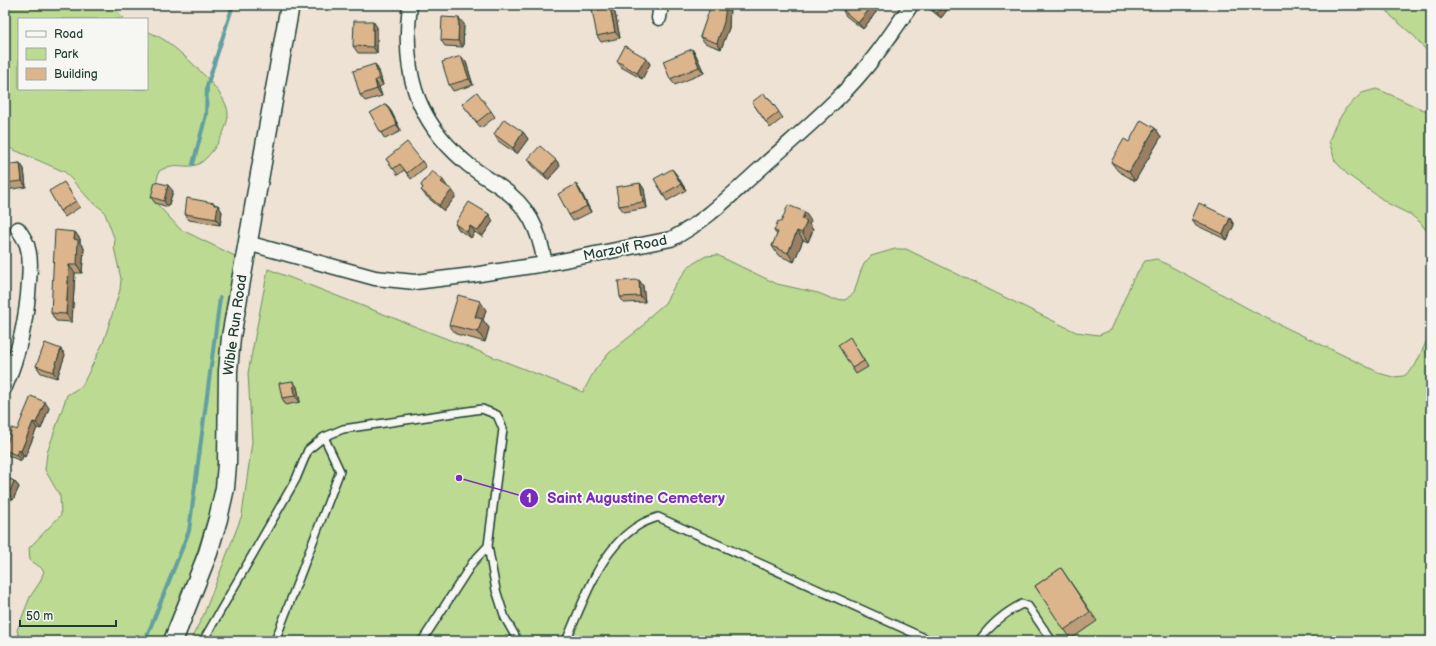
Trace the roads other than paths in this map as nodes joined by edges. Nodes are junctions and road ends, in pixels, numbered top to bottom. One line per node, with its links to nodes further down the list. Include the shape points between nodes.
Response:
1 (290, 5): 5 (street, Wible Run Road)
2 (410, 5): 6 (street, via 407,44 409,64 414,89 423,109 447,145 478,173 513,197 524,209 537,230)
3 (911, 5): 6 (street, Marzolf Road, via 885,44 839,98 689,230 656,243)
4 (18, 229): 7 (street, via 27,244 30,258 28,305 20,346)
5 (247, 243): 6 (street, Marzolf Road, via 375,278 398,281 415,282); 10 (street, Wible Run Road, via 232,330 228,371 225,488 208,553)
6 (545, 264)
7 (5, 387)
8 (324, 437): 9 (lane, via 343,429 482,409 497,415 503,429); 11 (lane, via 308,450 296,479); 12 (lane, via 340,471)
9 (488, 546): 13 (lane, via 473,562); 14 (lane, via 496,590 505,618)
10 (174, 641)
11 (203, 641)
12 (275, 641)
13 (422, 641)
14 (518, 641)
15 (566, 641): 16 (lane, via 599,567 611,550 641,524 658,517)
16 (931, 641)
17 (979, 641): 18 (lane, via 987,629 1008,611 1022,604 1028,606)
18 (1052, 641)

